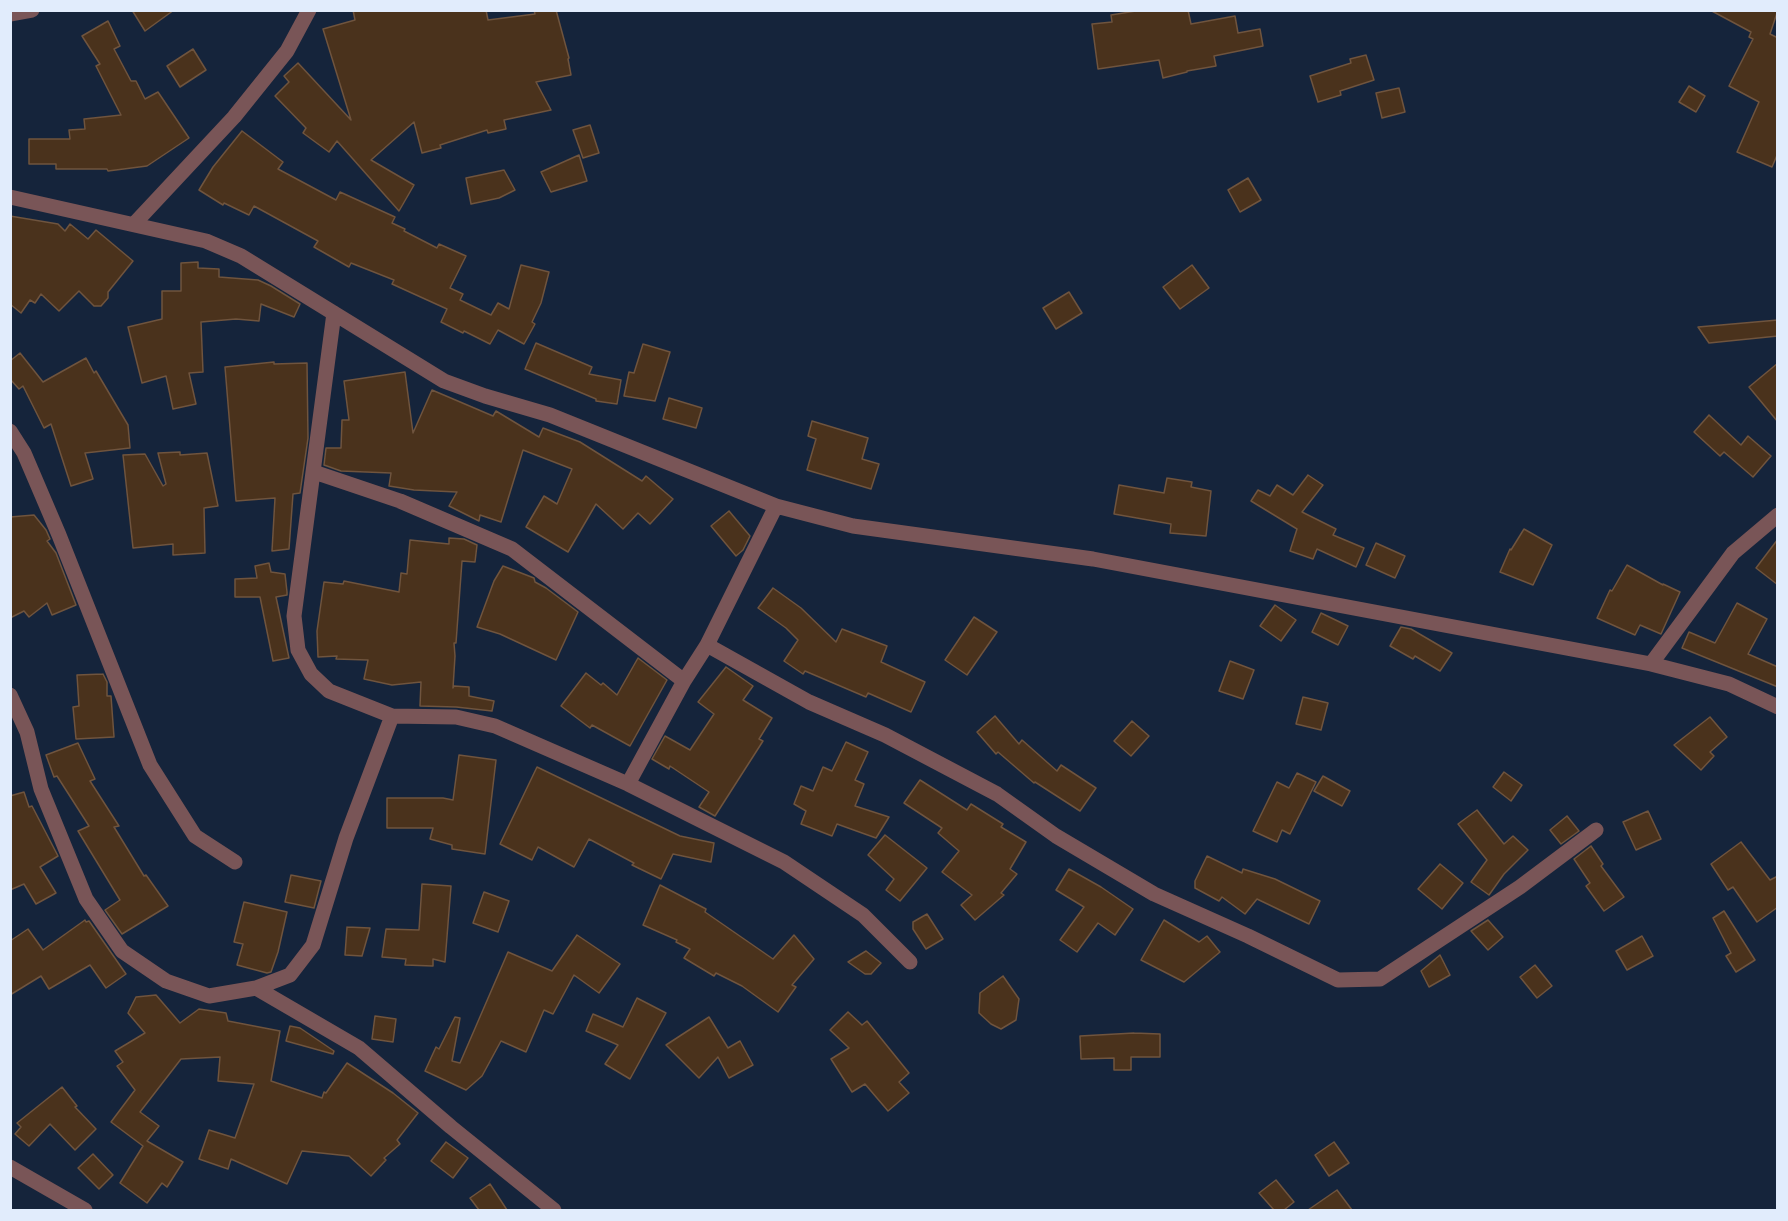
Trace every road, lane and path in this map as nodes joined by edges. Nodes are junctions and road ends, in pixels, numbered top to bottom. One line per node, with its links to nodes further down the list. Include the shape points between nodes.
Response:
1 (32, 10): 3 (street)
2 (309, 10): 5 (street, via 287,51 234,117)
3 (10, 14)
4 (10, 197): 5 (street)
5 (134, 224): 6 (street, via 206,241 241,256)
6 (334, 312): 8 (street); 9 (street, via 444,381 550,415)
7 (10, 431): 19 (street, via 24,453 59,535 150,765 195,836)
8 (314, 472): 13 (street, via 400,501 512,549); 16 (street, via 294,616 298,650 310,674 329,691)
9 (776, 506): 11 (street); 12 (street, via 853,526 1093,559)
10 (1778, 515): 12 (street, via 1733,553)
11 (707, 645): 13 (street); 18 (street, via 809,702 885,735 997,794 1056,836 1154,894 1338,980 1380,979 1520,887)
12 (1651, 664): 15 (street, via 1729,684)
13 (684, 681): 17 (street)
14 (10, 695): 21 (street, via 27,732 41,789 86,899 122,951 166,981 209,996)
15 (1778, 707)
16 (392, 716): 17 (street, via 456,717 495,726); 21 (street, via 346,838 313,945 290,975)
17 (628, 784): 20 (street, via 784,862 863,915)
18 (1596, 830)
19 (235, 862)
20 (910, 962)
21 (256, 988): 24 (street, via 359,1048)
22 (10, 1167): 23 (street)
23 (85, 1210)
24 (554, 1210)

